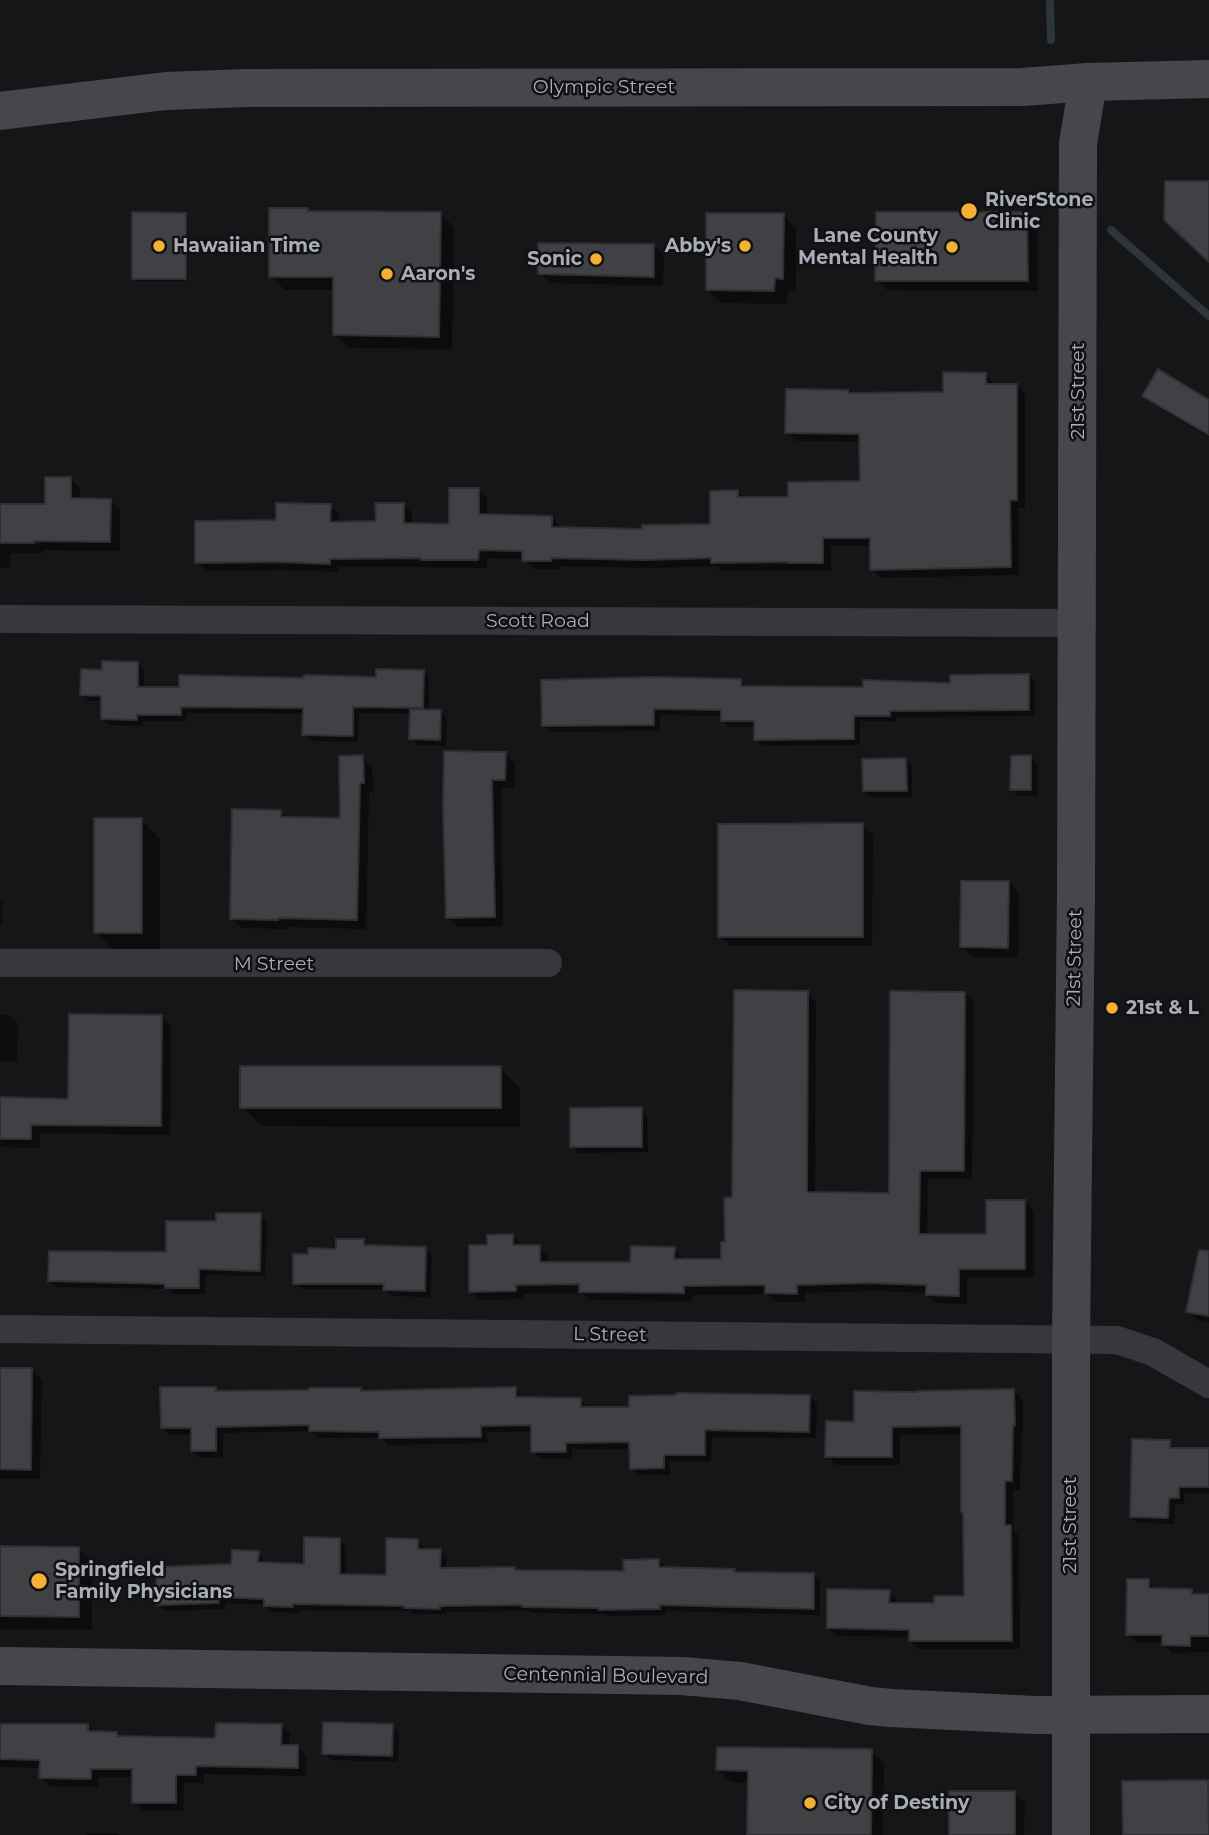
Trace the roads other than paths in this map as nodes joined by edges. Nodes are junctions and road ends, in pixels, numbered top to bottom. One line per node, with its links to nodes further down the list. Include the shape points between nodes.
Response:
1 (1209, 79): 2 (street, Olympic Street)
2 (1088, 82): 3 (street, Olympic Street, via 1023,87 247,88 166,91); 5 (street, 21st Street, via 1078,144)
3 (0, 111)
4 (0, 619): 5 (street, Scott Road)
5 (1076, 623): 9 (street, 21st Street)
6 (548, 962): 7 (street, M Street)
7 (0, 963)
8 (0, 1329): 9 (street, L Street)
9 (1071, 1340): 10 (street, L Street, via 1117,1340 1153,1352); 12 (street, 21st Street)
10 (1209, 1384)
11 (0, 1666): 12 (street, Centennial Boulevard, via 682,1676 740,1681 870,1706)
12 (1070, 1714): 13 (street, Centennial Boulevard); 14 (street, 21st Street)
13 (1209, 1714)
14 (1071, 1835)

